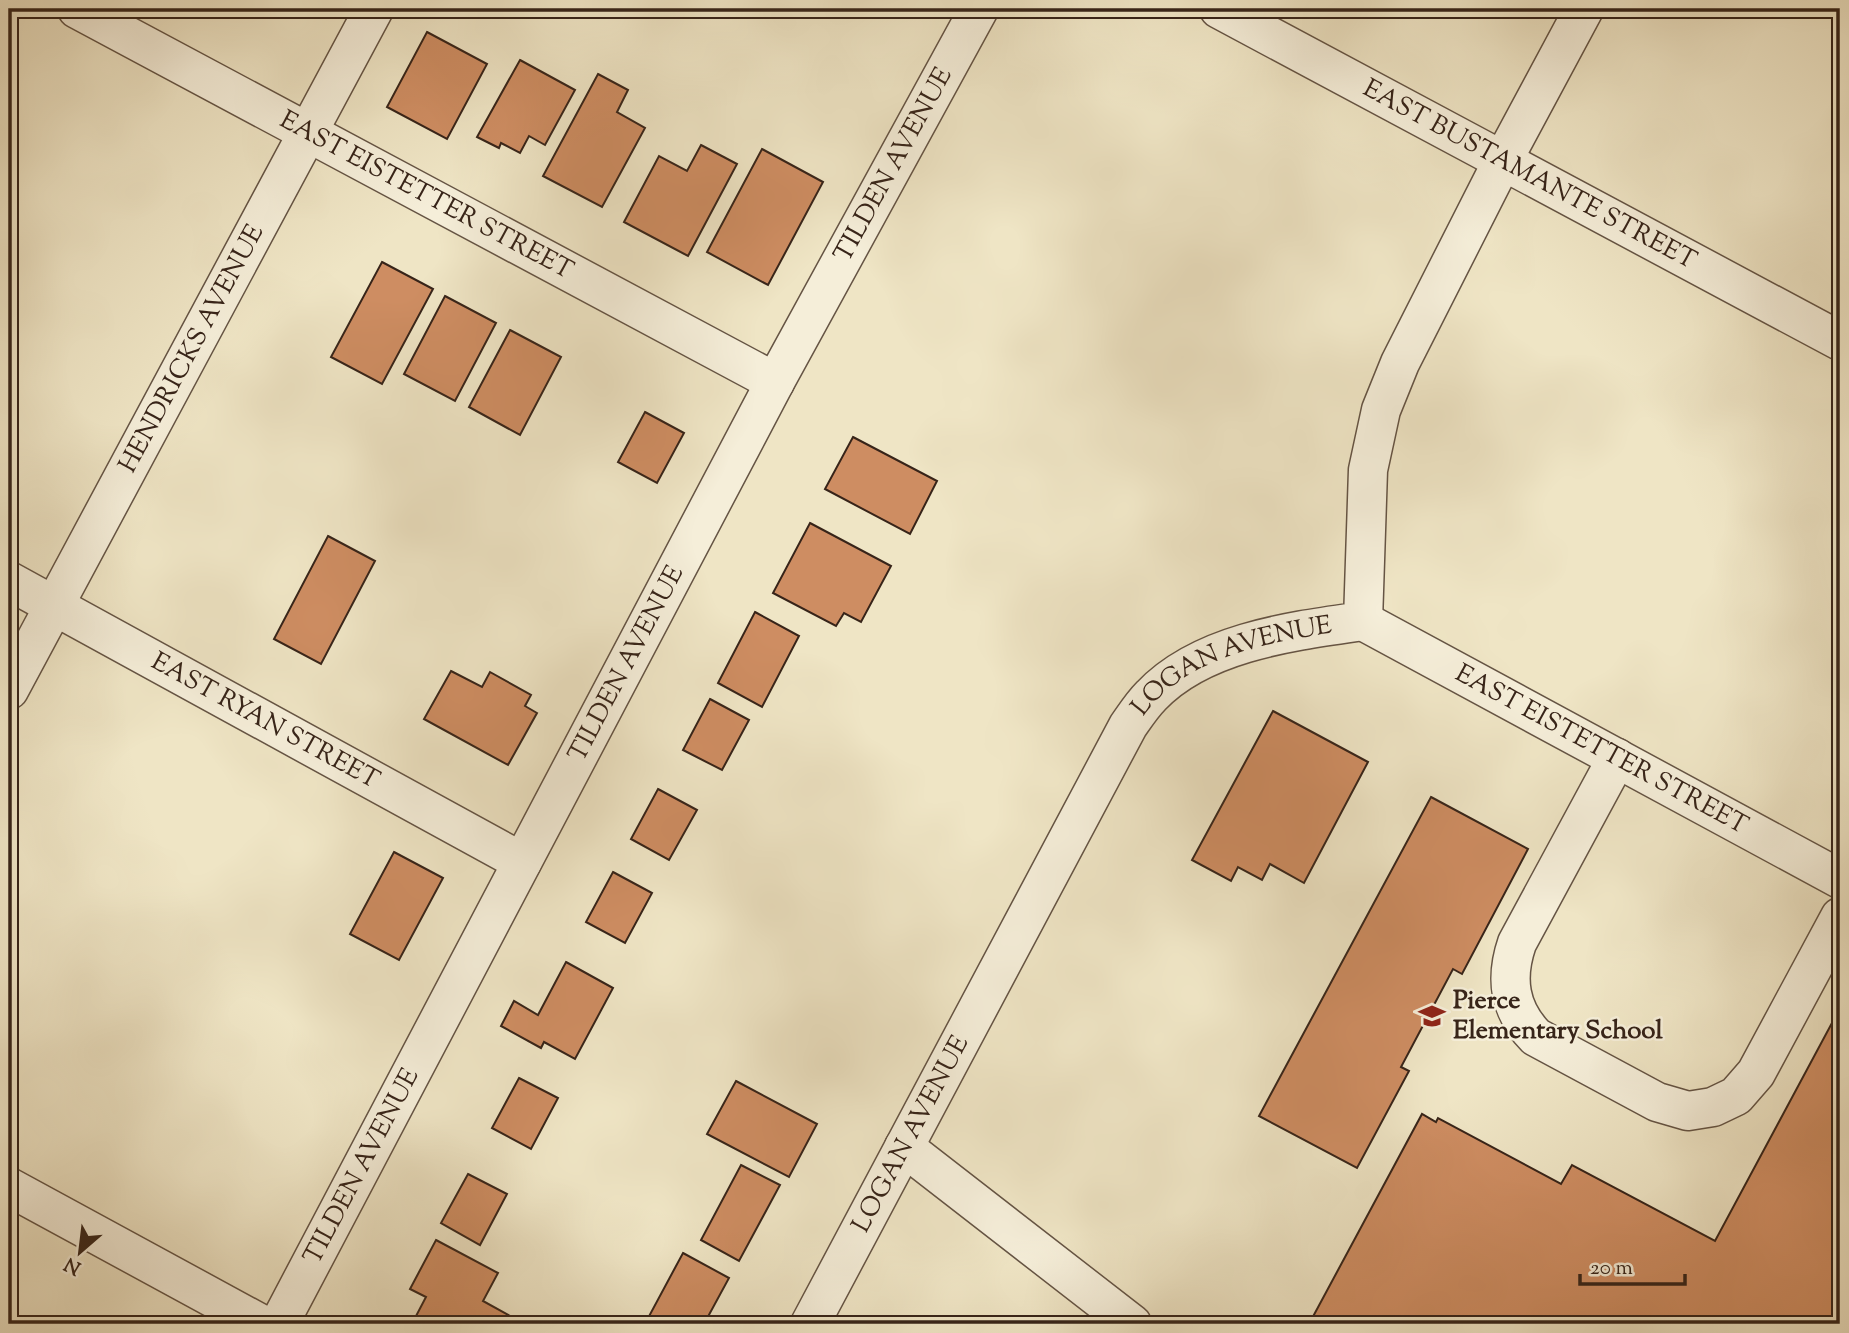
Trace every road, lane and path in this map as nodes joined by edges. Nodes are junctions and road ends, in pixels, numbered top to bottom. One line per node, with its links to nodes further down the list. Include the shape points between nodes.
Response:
1 (77, 9): 6 (street, EAST EISTETTER STREET)
2 (374, 9): 6 (street, HENDRICKS AVENUE)
3 (979, 9): 9 (street, TILDEN AVENUE)
4 (1219, 9): 7 (street, EAST BUSTAMANTE STREET)
5 (1584, 9): 7 (street, LOGAN AVENUE)
6 (308, 132): 9 (street, EAST EISTETTER STREET); 11 (street, HENDRICKS AVENUE)
7 (1503, 160): 8 (street, EAST BUSTAMANTE STREET); 12 (street, LOGAN AVENUE, via 1400,363 1381,410 1368,470)
8 (1840, 341)
9 (775, 382): 15 (street, TILDEN AVENUE)
10 (9, 582): 11 (street, EAST RYAN STREET)
11 (54, 606): 13 (street, HENDRICKS AVENUE); 15 (street, EAST RYAN STREET)
12 (1363, 621): 14 (street, EAST EISTETTER STREET); 18 (street, LOGAN AVENUE, via 1247,642 1180,672 1152,695 1128,726)
13 (9, 690)
14 (1617, 758): 16 (street, EAST EISTETTER STREET); 17 (street, via 1511,961 1512,999 1536,1037 1657,1102 1688,1111 1713,1108 1736,1096 1756,1073)
15 (522, 862): 21 (street, TILDEN AVENUE)
16 (1840, 879)
17 (1840, 917)
18 (904, 1147): 22 (street, LOGAN AVENUE); 23 (street)
19 (9, 1187): 20 (street)
20 (261, 1324)
21 (279, 1324)
22 (810, 1324)
23 (1132, 1324)

